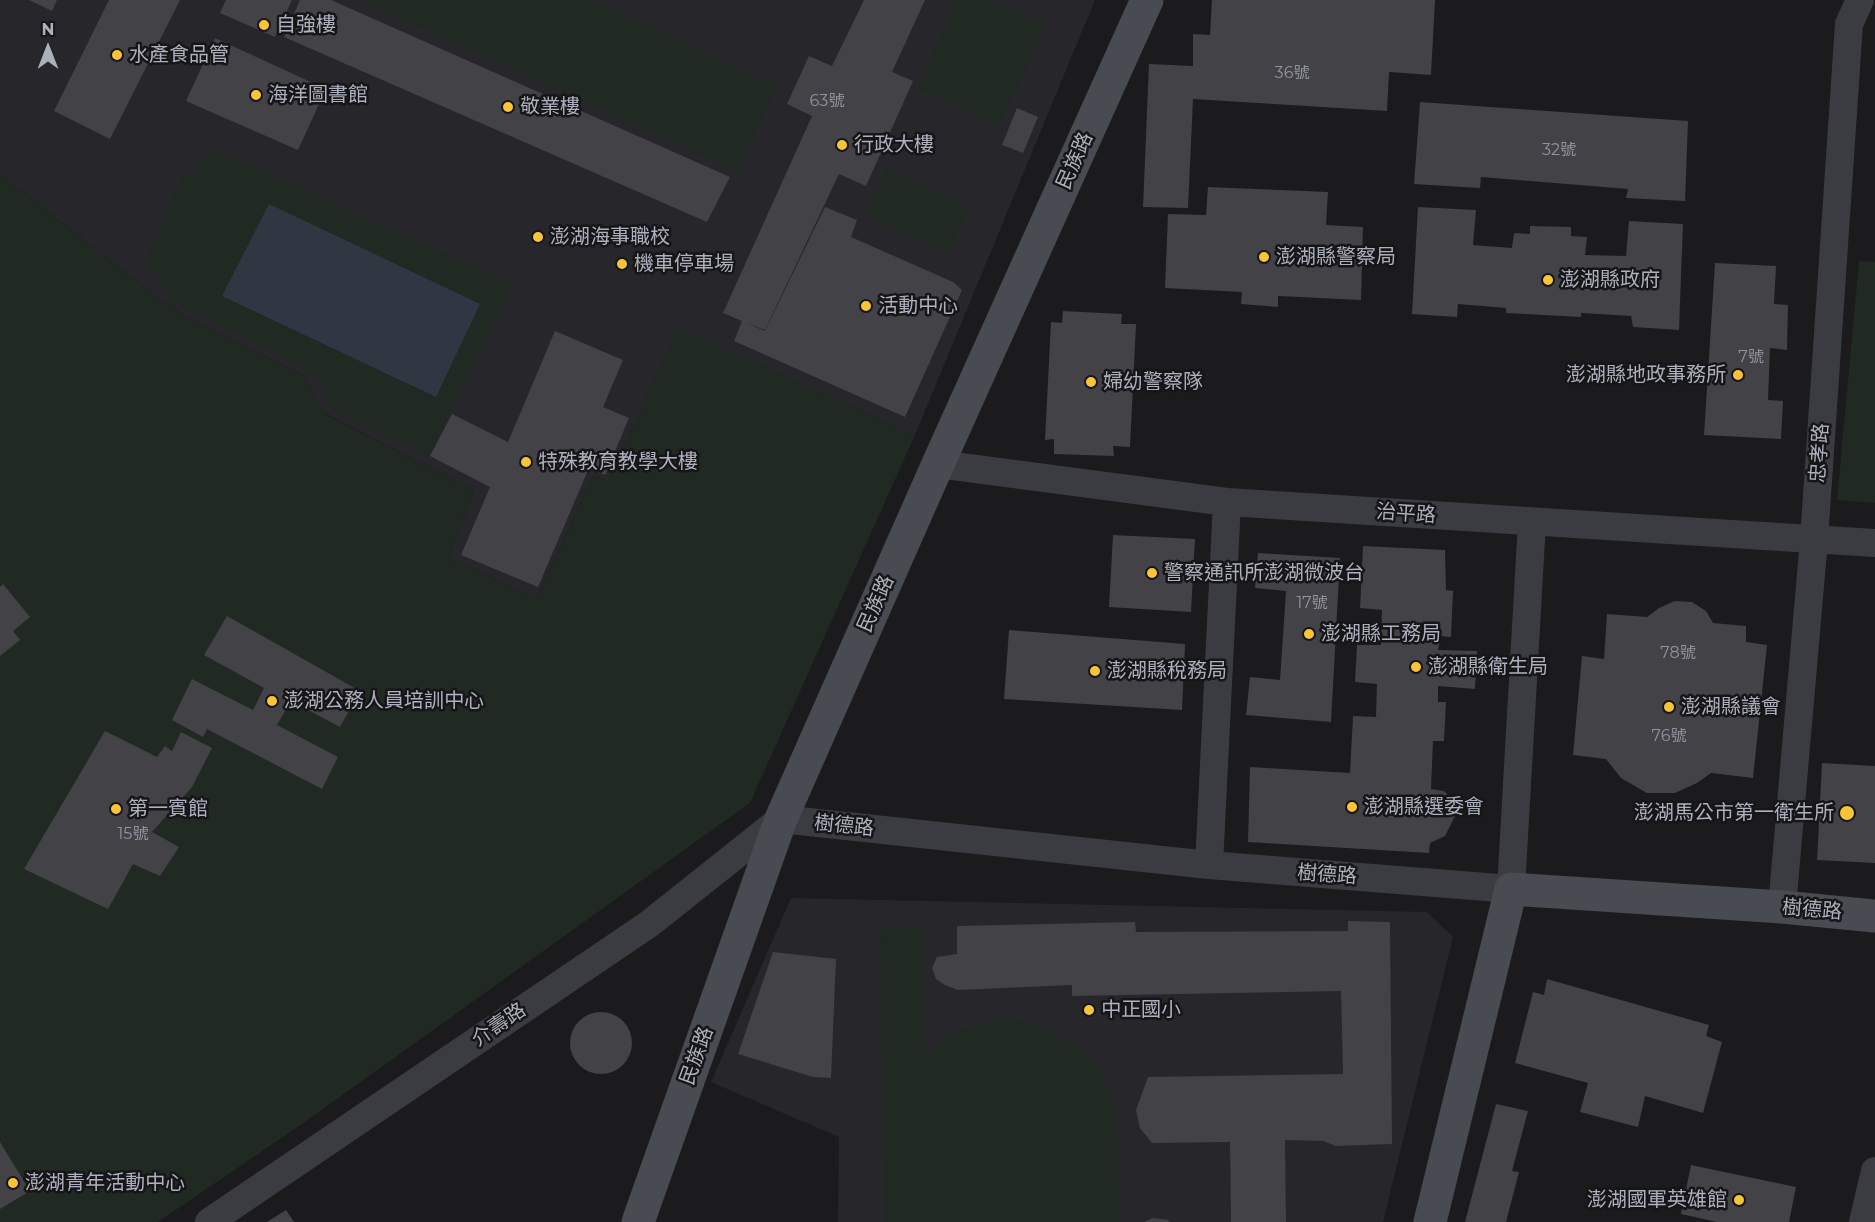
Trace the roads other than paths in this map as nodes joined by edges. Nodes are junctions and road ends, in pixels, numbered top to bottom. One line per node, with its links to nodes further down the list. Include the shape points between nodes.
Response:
1 (1147, 0): 3 (street, 民族路)
2 (1860, 0): 6 (street, 忠孝路, via 1849,24)
3 (938, 464): 4 (street, 治平路); 8 (street, 民族路)
4 (1227, 502): 5 (street, 治平路); 9 (street)
5 (1532, 522): 6 (street, 治平路); 10 (street)
6 (1814, 540): 7 (street, 治平路); 11 (street, 忠孝路)
7 (1875, 543)
8 (781, 819): 9 (street, 樹德路); 14 (street, 介壽路, via 649,924); 15 (street, 民族路)
9 (1209, 865): 10 (street, 樹德路)
10 (1511, 889): 11 (street, 樹德路); 16 (street)
11 (1782, 907): 12 (street, 樹德路)
12 (1875, 916)
13 (1875, 1171): 17 (street)
14 (209, 1222)
15 (638, 1222)
16 (1430, 1222)
17 (1863, 1222)

